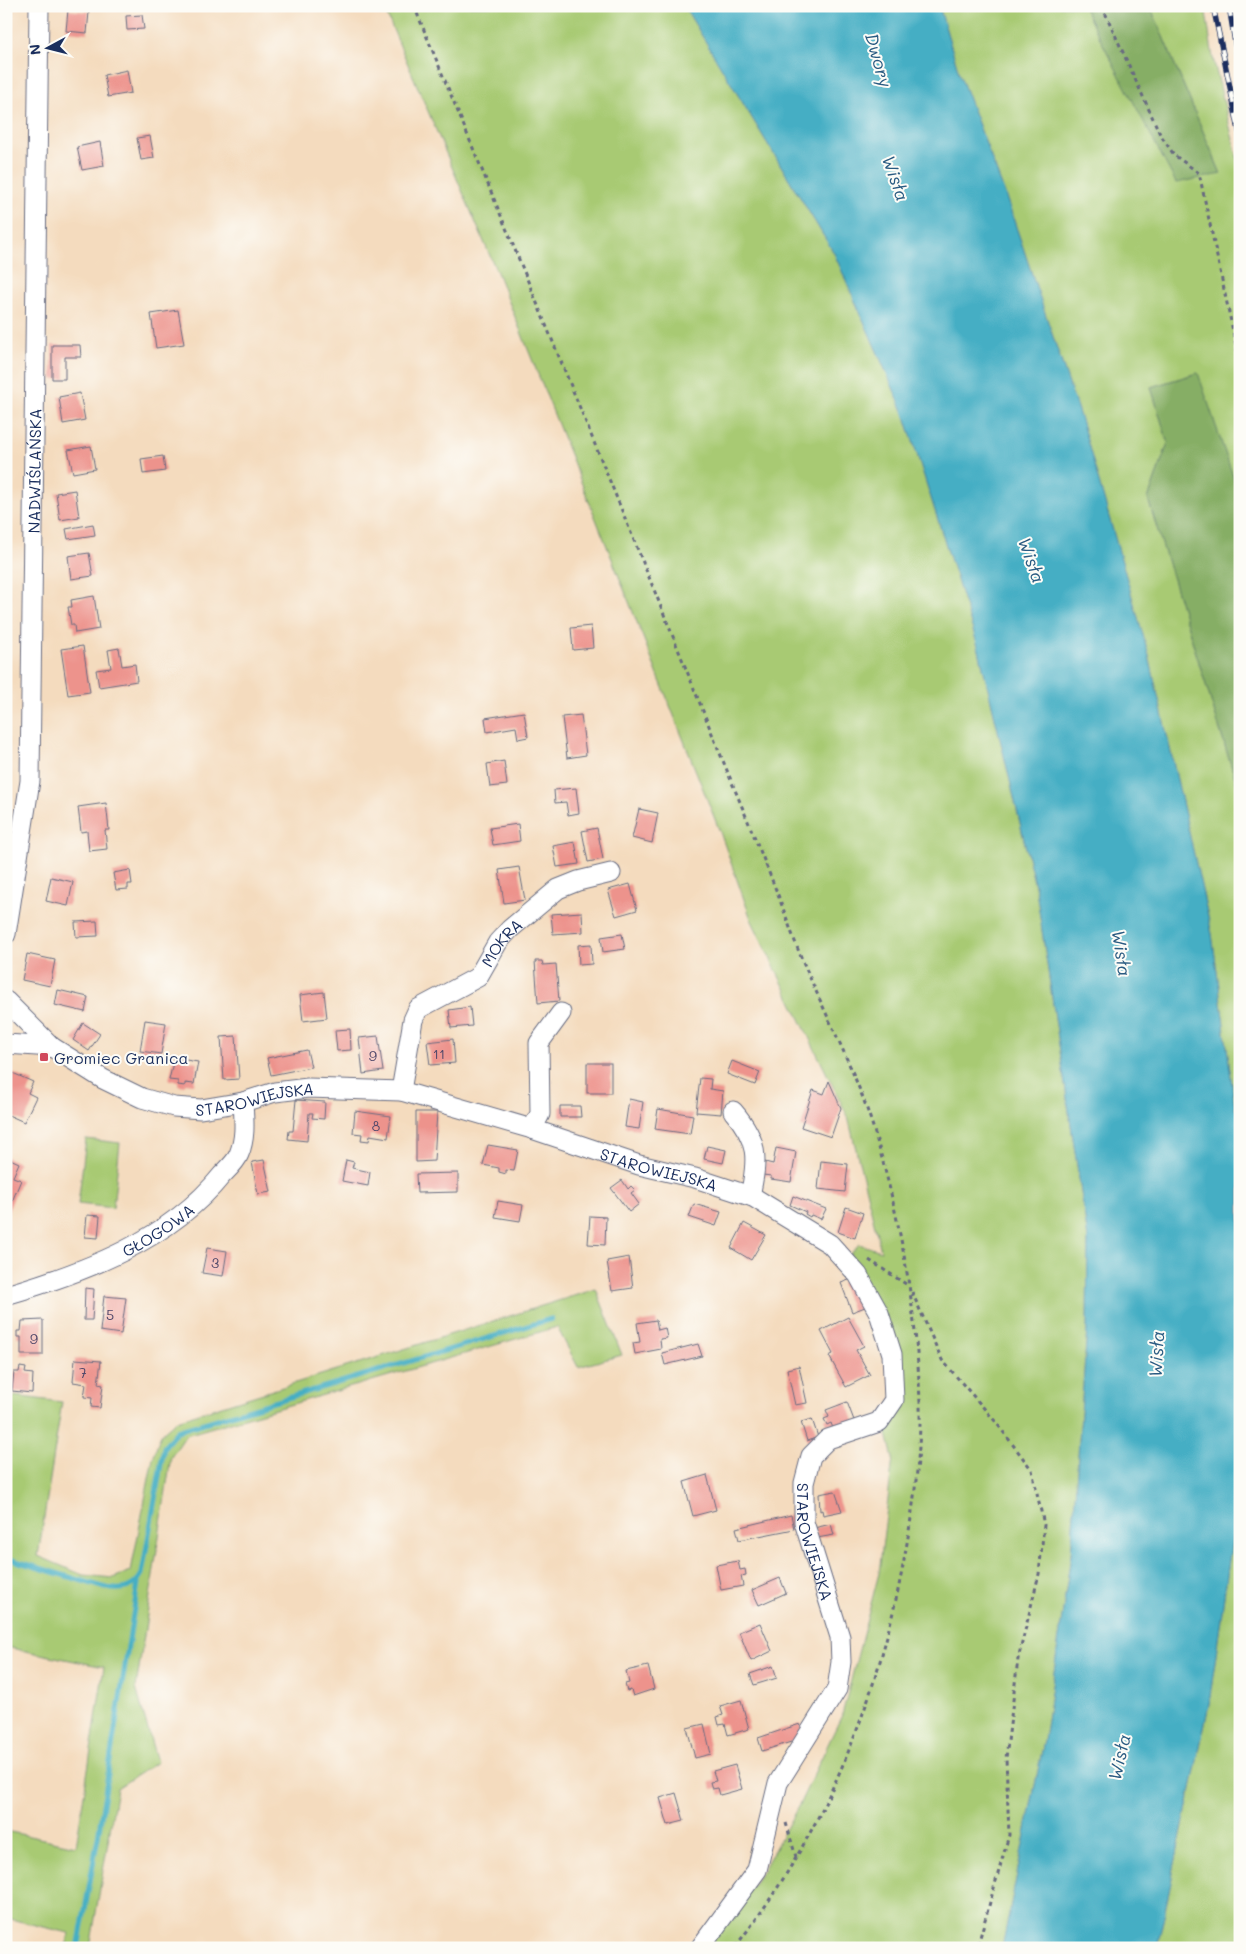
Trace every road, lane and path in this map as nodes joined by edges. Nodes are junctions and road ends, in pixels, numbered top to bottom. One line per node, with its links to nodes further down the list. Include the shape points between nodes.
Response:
1 (39, 6): 6 (street, NADWIŚLAŃSKA, via 30,781)
2 (414, 6): 16 (path, via 570,380 802,960 852,1070 883,1164)
3 (1102, 6): 4 (path, via 1160,134 1174,156 1199,173)
4 (1240, 364)
5 (610, 873): 11 (street, MOKRA, via 558,889 498,942 478,977 418,1009 413,1020)
6 (6, 934)
7 (6, 1001): 10 (street, STAROWIEJSKA)
8 (561, 1013): 14 (street, via 539,1043 540,1114)
9 (6, 1044): 10 (street)
10 (52, 1047): 12 (street, STAROWIEJSKA, via 103,1079 142,1098 201,1109)
11 (402, 1091): 12 (street, STAROWIEJSKA, via 308,1088 275,1092); 14 (street, STAROWIEJSKA)
12 (243, 1102): 17 (street, GŁOGOWA, via 245,1130 238,1155 212,1188 186,1212 144,1240 88,1268)
13 (733, 1111): 15 (street, via 747,1127 756,1148)
14 (532, 1129): 15 (street, STAROWIEJSKA, via 639,1165 695,1178)
15 (750, 1196): 18 (street, STAROWIEJSKA, via 830,1244 858,1275 880,1313 892,1354 894,1400 879,1422 828,1439 811,1456 804,1483 804,1522 840,1637 837,1690 778,1783 757,1870)
16 (910, 1287): 19 (path, via 920,1408 917,1458 912,1518 889,1632 853,1741 828,1799 769,1902); 20 (path, via 942,1360 1032,1470 1044,1525 1039,1574 1018,1659 1006,1758 1009,1835)
17 (6, 1295)
18 (700, 1948)
19 (734, 1948)
20 (977, 1948)

